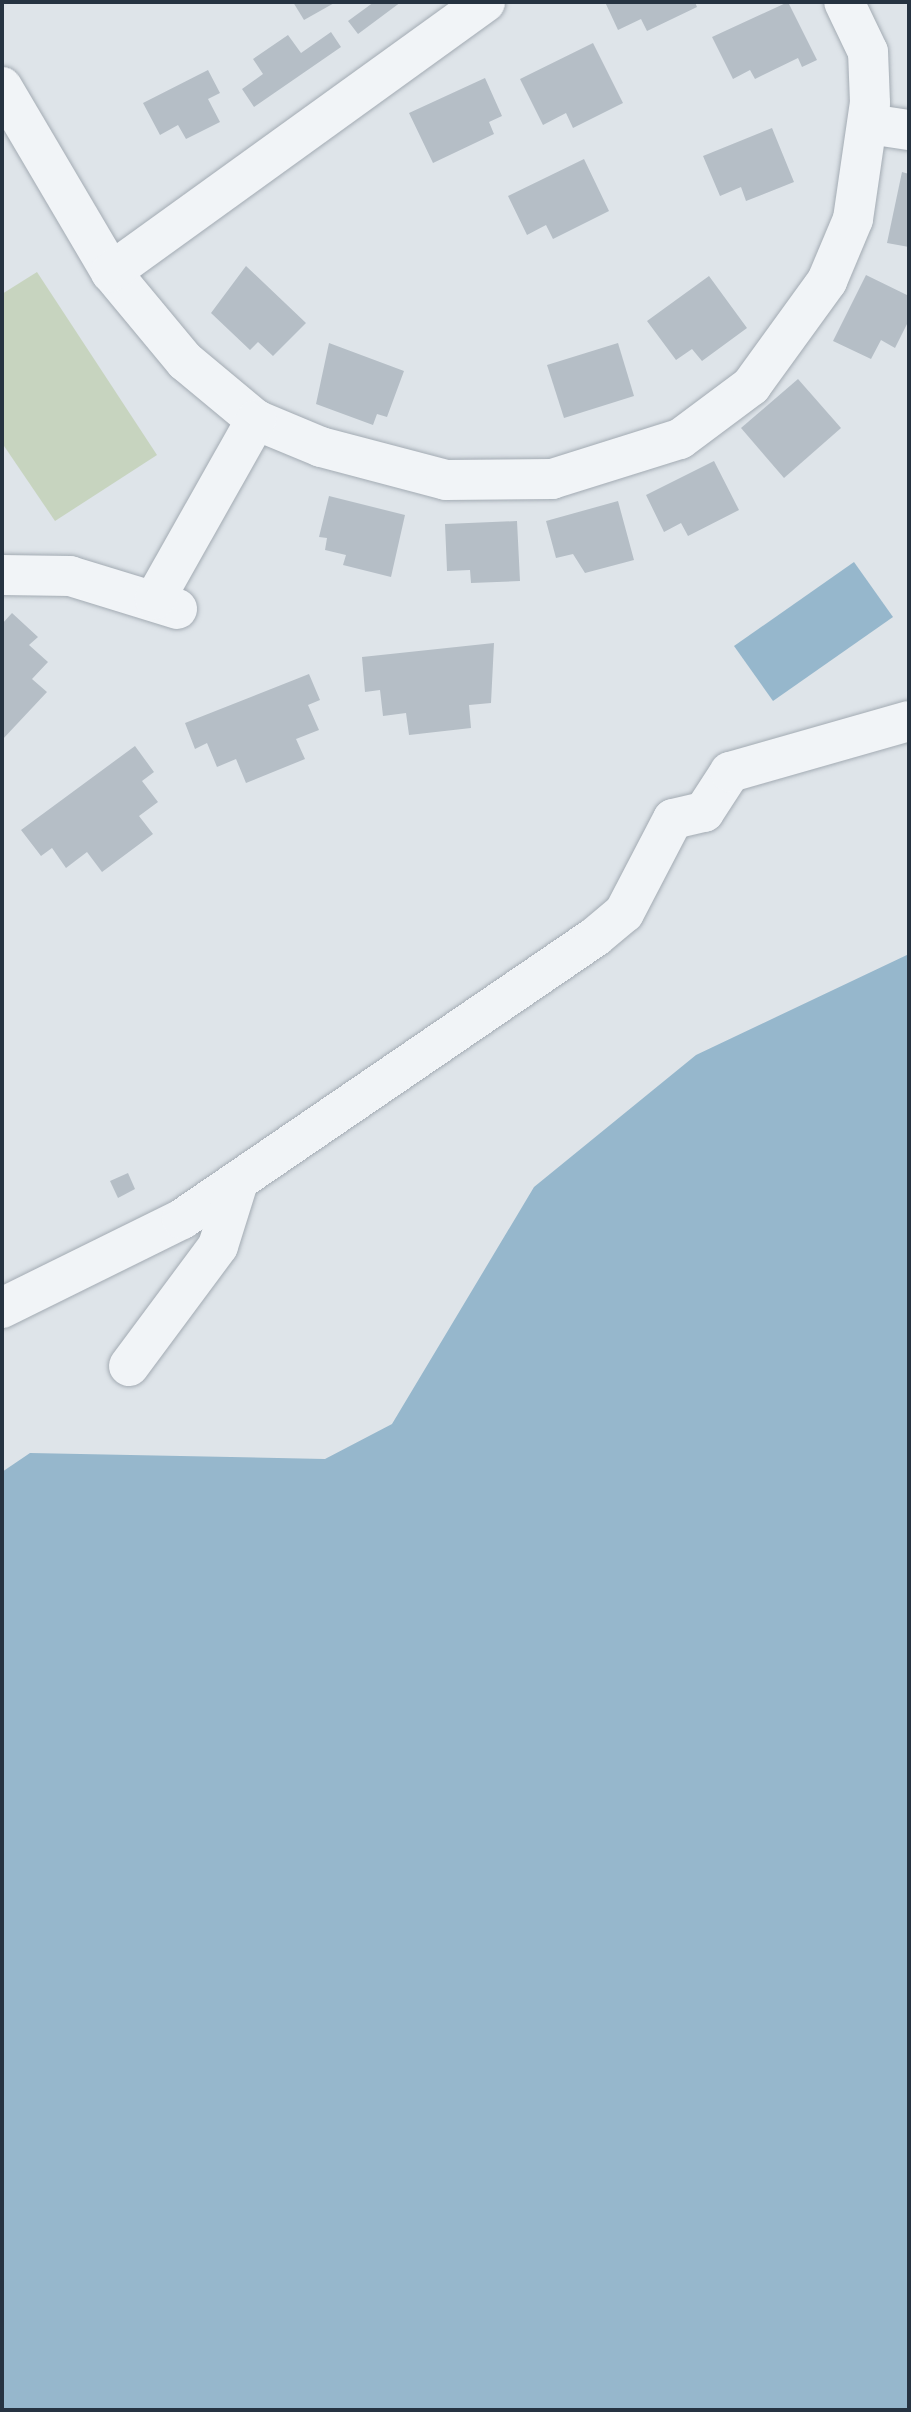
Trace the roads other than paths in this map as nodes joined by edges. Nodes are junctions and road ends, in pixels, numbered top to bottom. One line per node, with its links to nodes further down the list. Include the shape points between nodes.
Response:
1 (485, 2): 6 (street)
2 (844, 2): 4 (street, via 868,52)
3 (2, 87): 6 (street)
4 (869, 124): 5 (street); 7 (street, via 853,219 827,281 751,386 680,439 611,466 495,483 388,467)
5 (909, 130)
6 (111, 272): 7 (street, via 185,361)
7 (256, 420): 8 (street, via 166,604 70,576)
8 (2, 575)
9 (909, 721): 10 (street, via 730,772 704,812 673,819 624,913)
10 (238, 1182): 11 (street, via 182,1219); 12 (street, via 218,1246)
11 (2, 1308)
12 (129, 1366)

